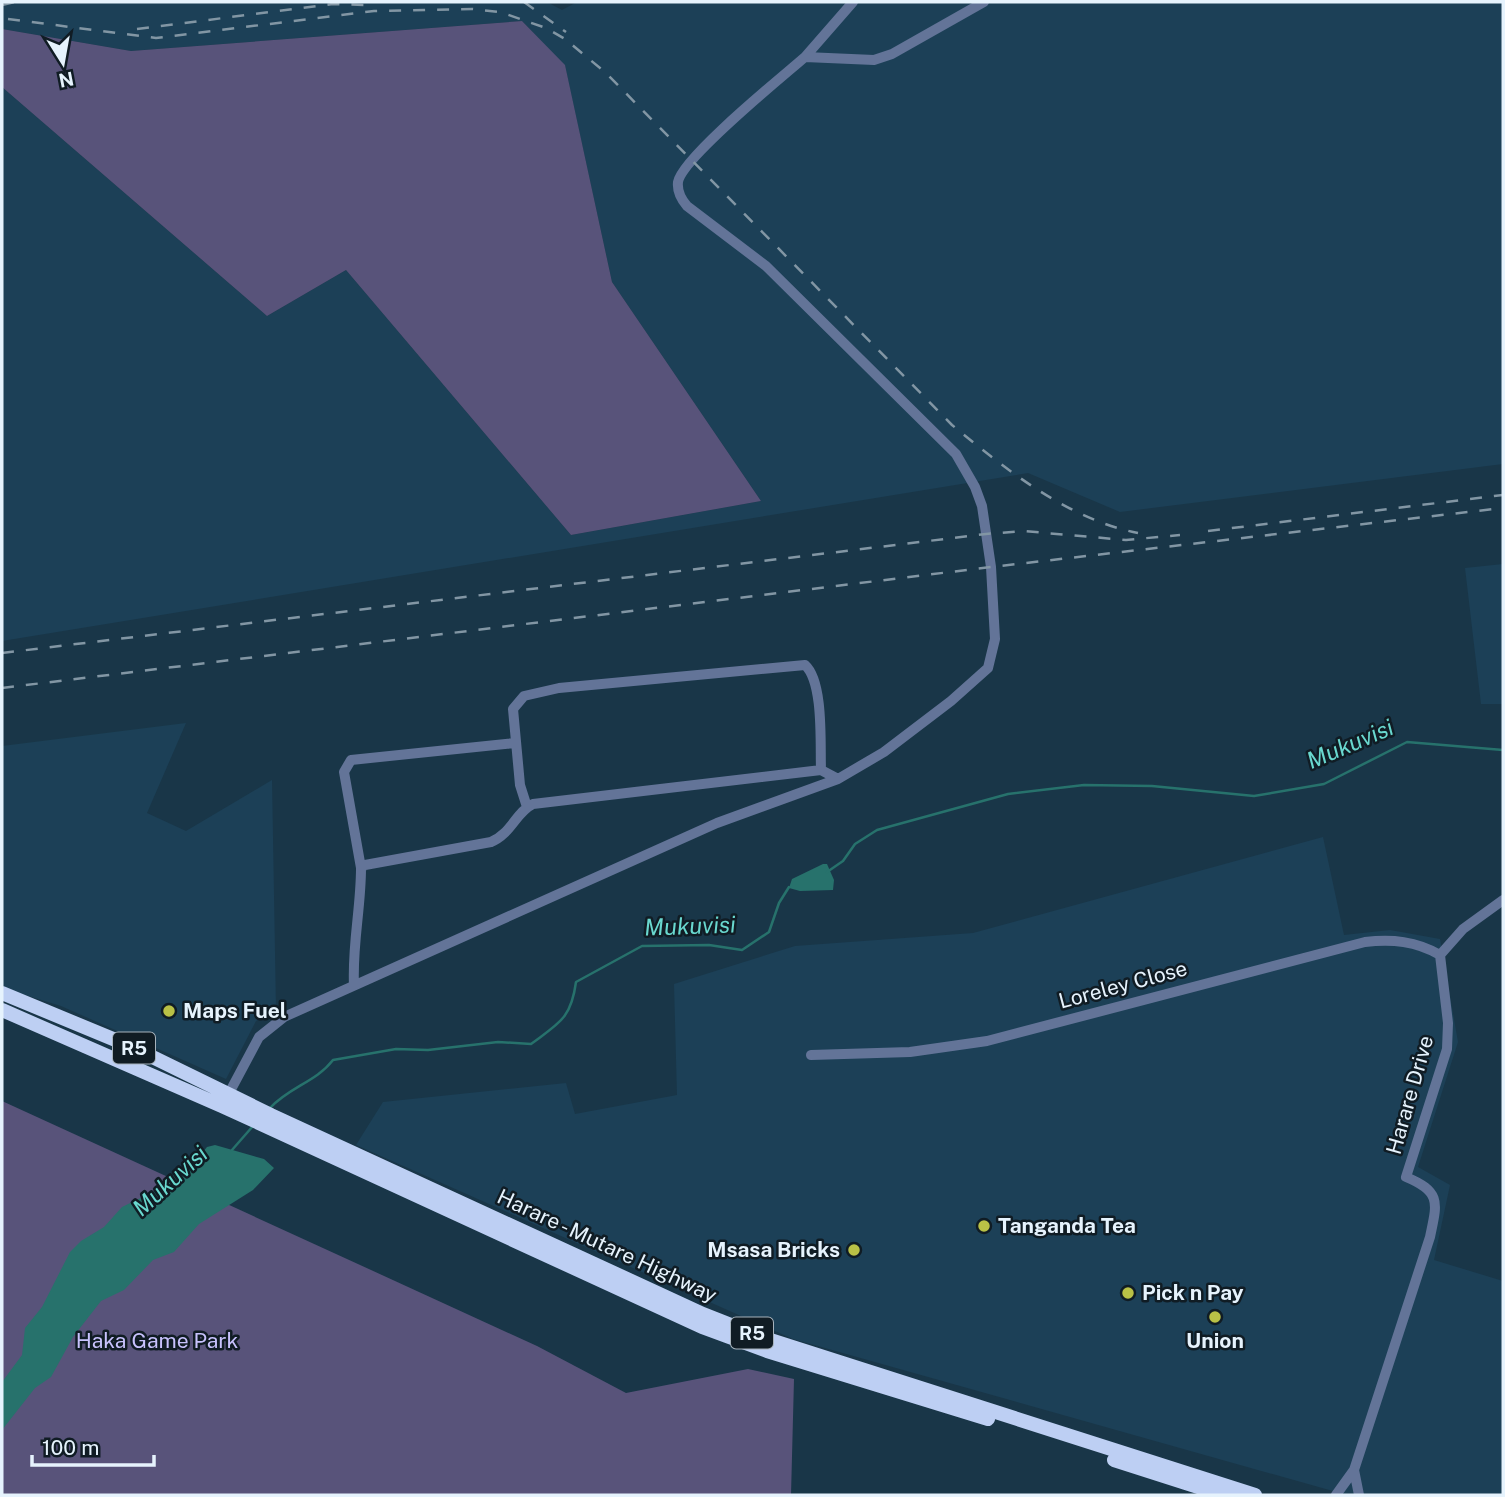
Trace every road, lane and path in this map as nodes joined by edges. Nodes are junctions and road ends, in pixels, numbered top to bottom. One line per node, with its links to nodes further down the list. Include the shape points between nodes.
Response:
1 (853, 2): 3 (street)
2 (984, 2): 3 (street, via 874,60)
3 (805, 57): 6 (street, via 692,161 681,174 679,193 687,206 766,266 956,454 982,506 995,627 990,662 982,675 884,752)
4 (514, 743): 5 (street, via 513,709 517,699 532,693 800,664 809,669 818,702); 7 (street); 8 (street, via 351,760 344,772)
5 (821, 770): 6 (street); 7 (street)
6 (838, 779): 11 (street, via 717,823)
7 (527, 807): 8 (street, via 507,833 491,842)
8 (361, 868): 11 (street)
9 (1503, 900): 10 (street, via 1463,929)
10 (1440, 955): 14 (street, Loreley Close, via 1398,940 1364,942 987,1041 910,1052); 16 (street, Harare Drive, via 1447,1049 1406,1177 1429,1190 1436,1205 1430,1237)
11 (354, 985): 15 (street, via 265,1029)
12 (2, 993): 15 (highway, Harare - Mutare Highway / R5, via 130,1046)
13 (2, 1010): 15 (highway, Harare - Mutare Highway / R5)
14 (811, 1055)
15 (225, 1099): 17 (highway, Harare - Mutare Highway / R5, via 255,1124 702,1327); 18 (highway, Harare - Mutare Highway / R5, via 267,1113 744,1330)
16 (1354, 1470): 19 (street, Harare Drive); 20 (street, Harare Drive)
17 (1223, 1495)
18 (1255, 1495)
19 (1336, 1495)
20 (1359, 1495)

